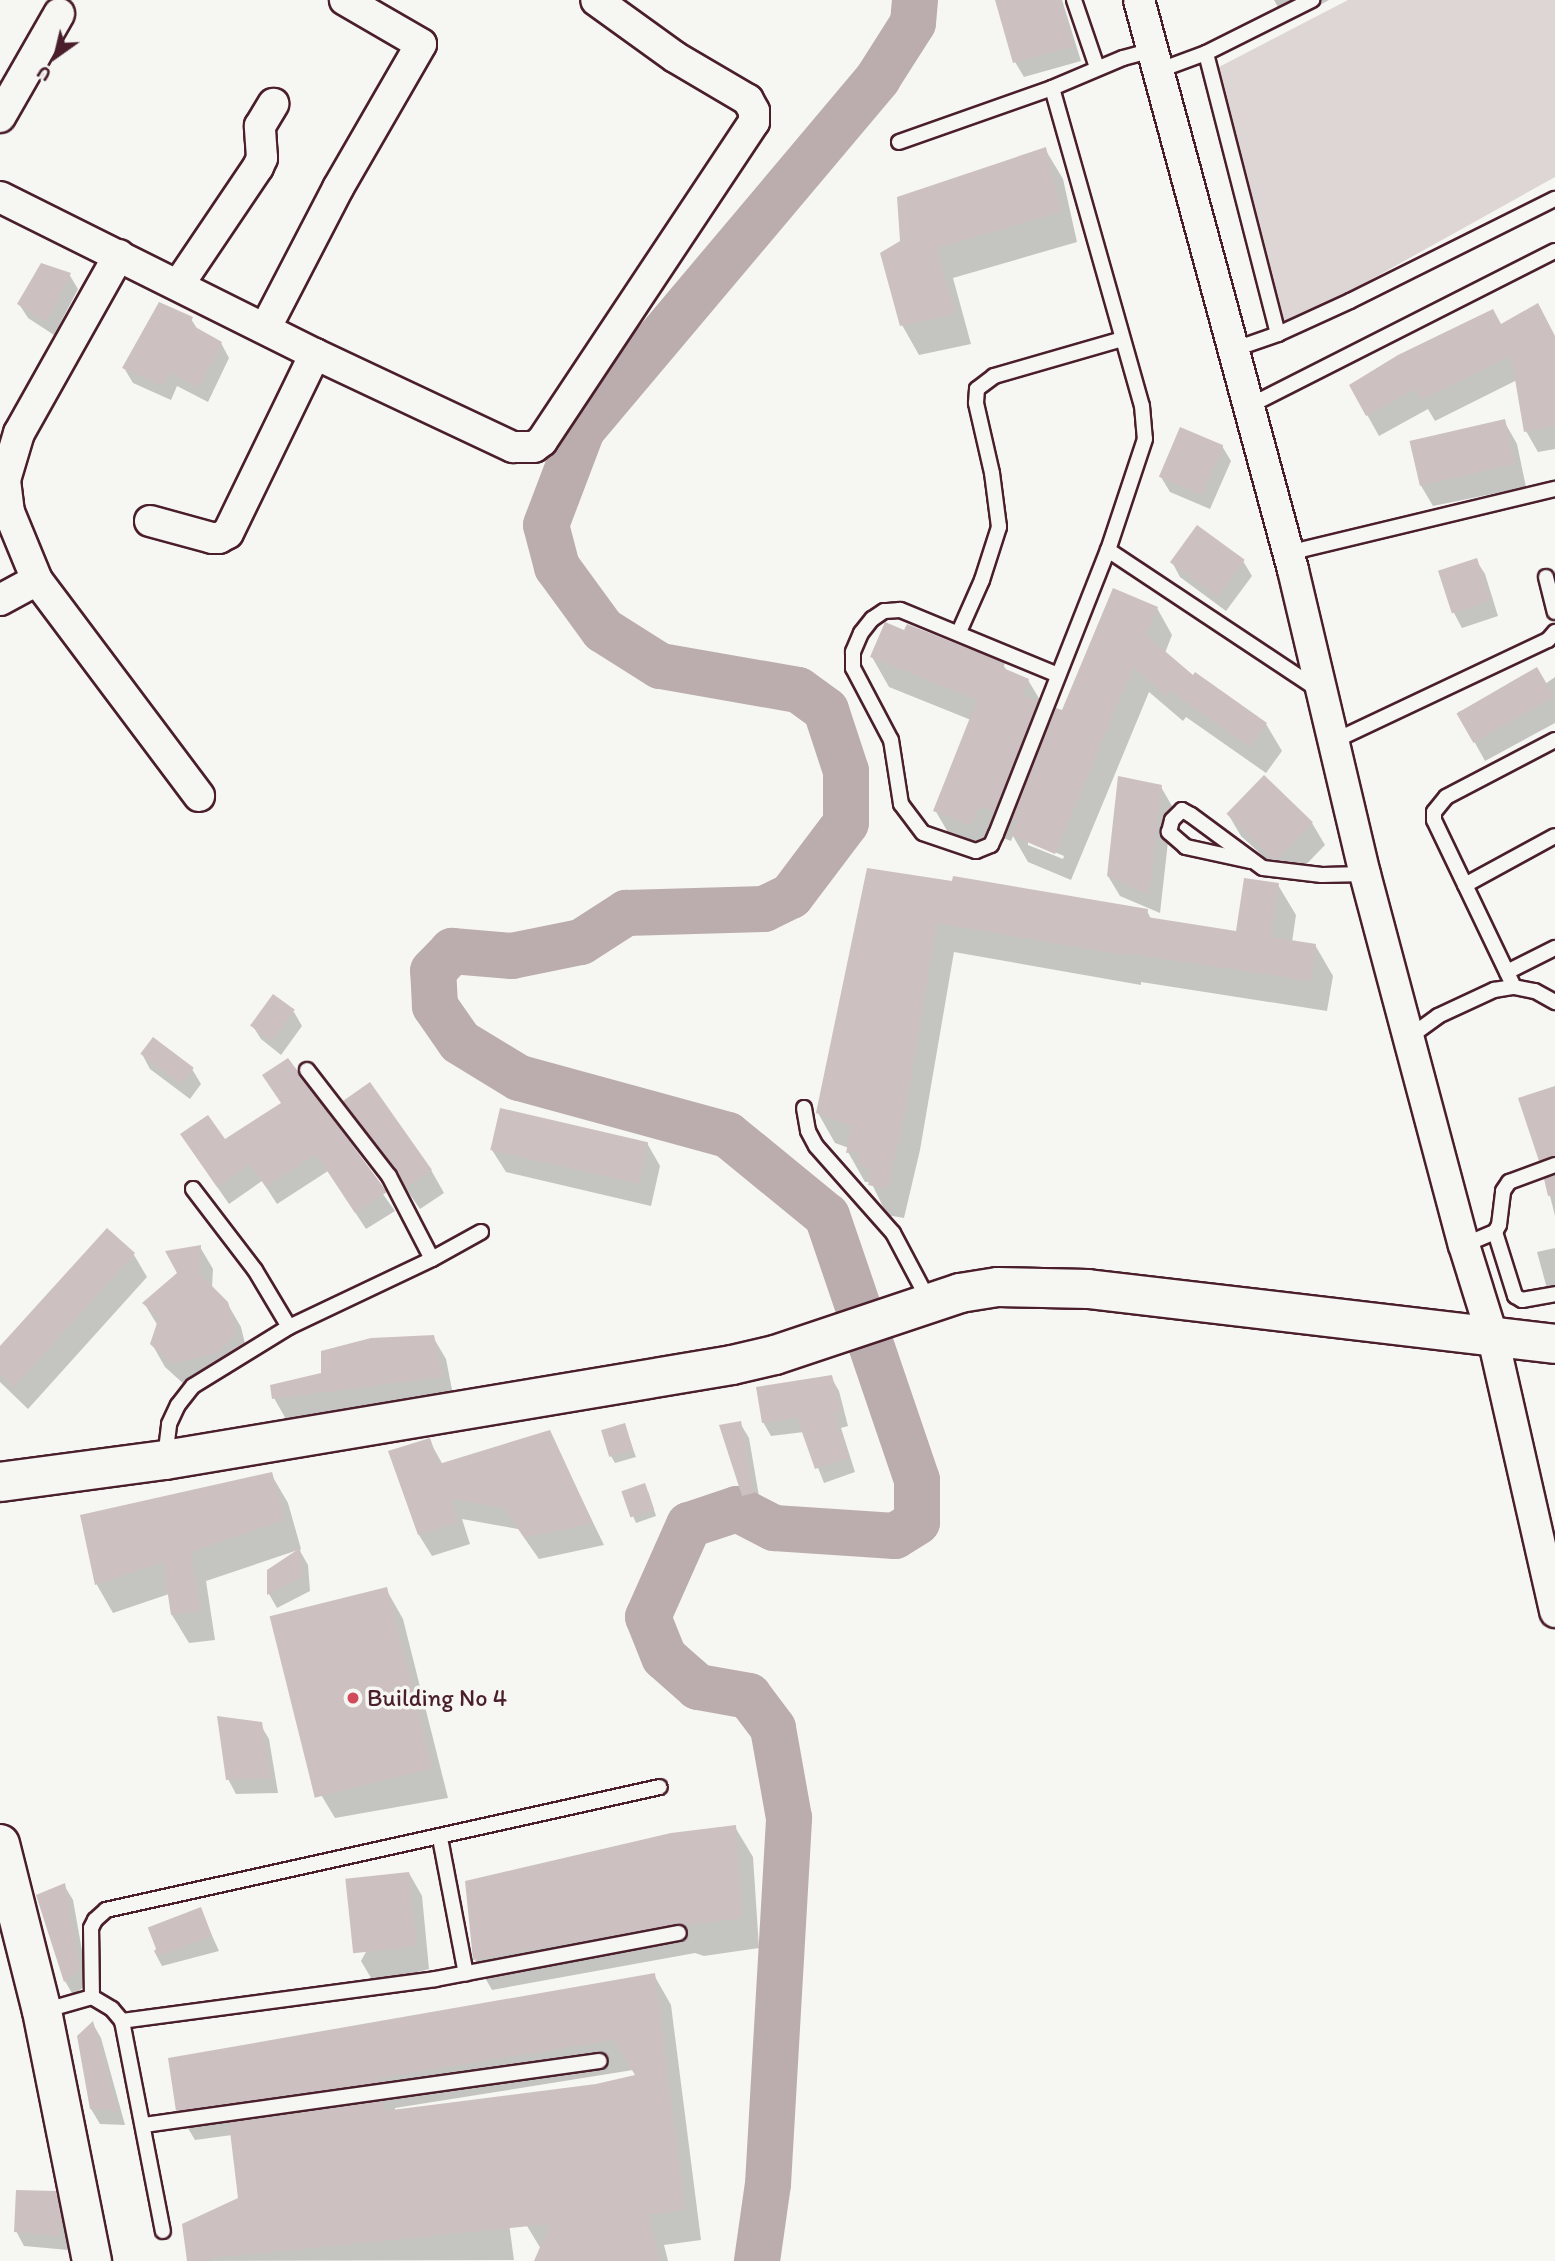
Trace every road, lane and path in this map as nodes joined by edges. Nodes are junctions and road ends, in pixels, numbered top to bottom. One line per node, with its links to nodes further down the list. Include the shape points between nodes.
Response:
1 (596, 0): 23 (street, via 675,57 748,100 754,122 542,441 527,449 513,447)
2 (1074, 0): 9 (lane)
3 (1139, 0): 8 (street)
4 (1311, 0): 7 (lane)
5 (359, 3): 19 (street, via 422,44 338,188)
6 (59, 14): 12 (street)
7 (1206, 53): 8 (lane); 20 (lane)
8 (1157, 60): 9 (lane); 22 (street)
9 (1097, 67): 10 (lane)
10 (1052, 88): 13 (lane); 21 (lane)
11 (273, 104): 18 (street, via 260,127 262,158 258,167)
12 (0, 117)
13 (900, 142)
14 (0, 197): 17 (street)
15 (1555, 199): 20 (lane)
16 (1555, 251): 24 (lane)
17 (119, 255): 18 (street); 30 (street, via 51,371 8,460 9,512)
18 (179, 284): 19 (street)
19 (267, 327): 23 (street)
20 (1278, 334): 22 (lane)
21 (1122, 339): 27 (lane, via 1142,406 1144,439); 33 (lane, via 994,376 978,389 976,403 999,527)
22 (1236, 349): 24 (street)
23 (316, 354): 26 (street, via 228,533 212,538)
24 (1247, 407): 28 (street)
25 (1555, 489): 28 (lane)
26 (150, 521)
27 (1108, 551): 35 (lane); 36 (lane)
28 (1288, 553): 36 (street)
29 (1546, 577): 32 (lane)
30 (37, 580): 31 (street); 39 (street)
31 (0, 600)
32 (1555, 612)
33 (959, 632): 35 (lane); 35 (lane, via 900,610 884,611 861,633 853,652 853,668 891,740 901,804 923,833 976,851 990,845)
34 (1554, 635): 38 (lane)
35 (1058, 675)
36 (1323, 693): 38 (street)
37 (1555, 740): 43 (lane, via 1437,805 1434,820)
38 (1334, 741): 42 (street)
39 (199, 796)
40 (1555, 836): 43 (lane)
41 (1250, 861): 41 (lane, via 1182,810 1172,820 1169,832 1186,848); 42 (lane, via 1277,872)
42 (1365, 874): 48 (street)
43 (1465, 885): 45 (lane)
44 (1555, 948): 45 (lane)
45 (1507, 972): 46 (lane)
46 (1514, 988): 47 (lane, via 1535,991); 48 (lane, via 1480,995 1438,1016)
47 (1555, 1002)
48 (1408, 1038): 55 (street)
49 (307, 1070): 56 (lane, via 390,1176)
50 (804, 1108): 58 (lane, via 816,1146 893,1233)
51 (1555, 1165): 54 (lane, via 1509,1182)
52 (193, 1189): 59 (lane, via 255,1270)
53 (481, 1232): 56 (lane)
54 (1495, 1232): 55 (lane); 57 (lane, via 1515,1296 1522,1300)
55 (1464, 1245): 60 (street)
56 (432, 1259): 59 (lane)
57 (1555, 1294)
58 (930, 1302): 60 (street, via 985,1289 1045,1286); 62 (street, via 775,1355 694,1372)
59 (289, 1327): 62 (lane, via 193,1386 169,1424)
60 (1493, 1338): 61 (street); 64 (street)
61 (1555, 1345)
62 (165, 1460): 63 (street)
63 (0, 1482)
64 (1555, 1612)
65 (660, 1787): 66 (lane)
66 (440, 1838): 69 (lane); 70 (lane, via 106,1910 91,1928)
67 (0, 1844): 71 (street)
68 (679, 1933): 69 (lane)
69 (466, 1974): 72 (lane)
70 (92, 1997): 71 (lane); 72 (lane, via 112,2008)
71 (42, 2011): 76 (street)
72 (122, 2021): 74 (lane)
73 (600, 2061): 74 (lane)
74 (144, 2125): 75 (lane)
75 (163, 2231)
76 (92, 2261)

